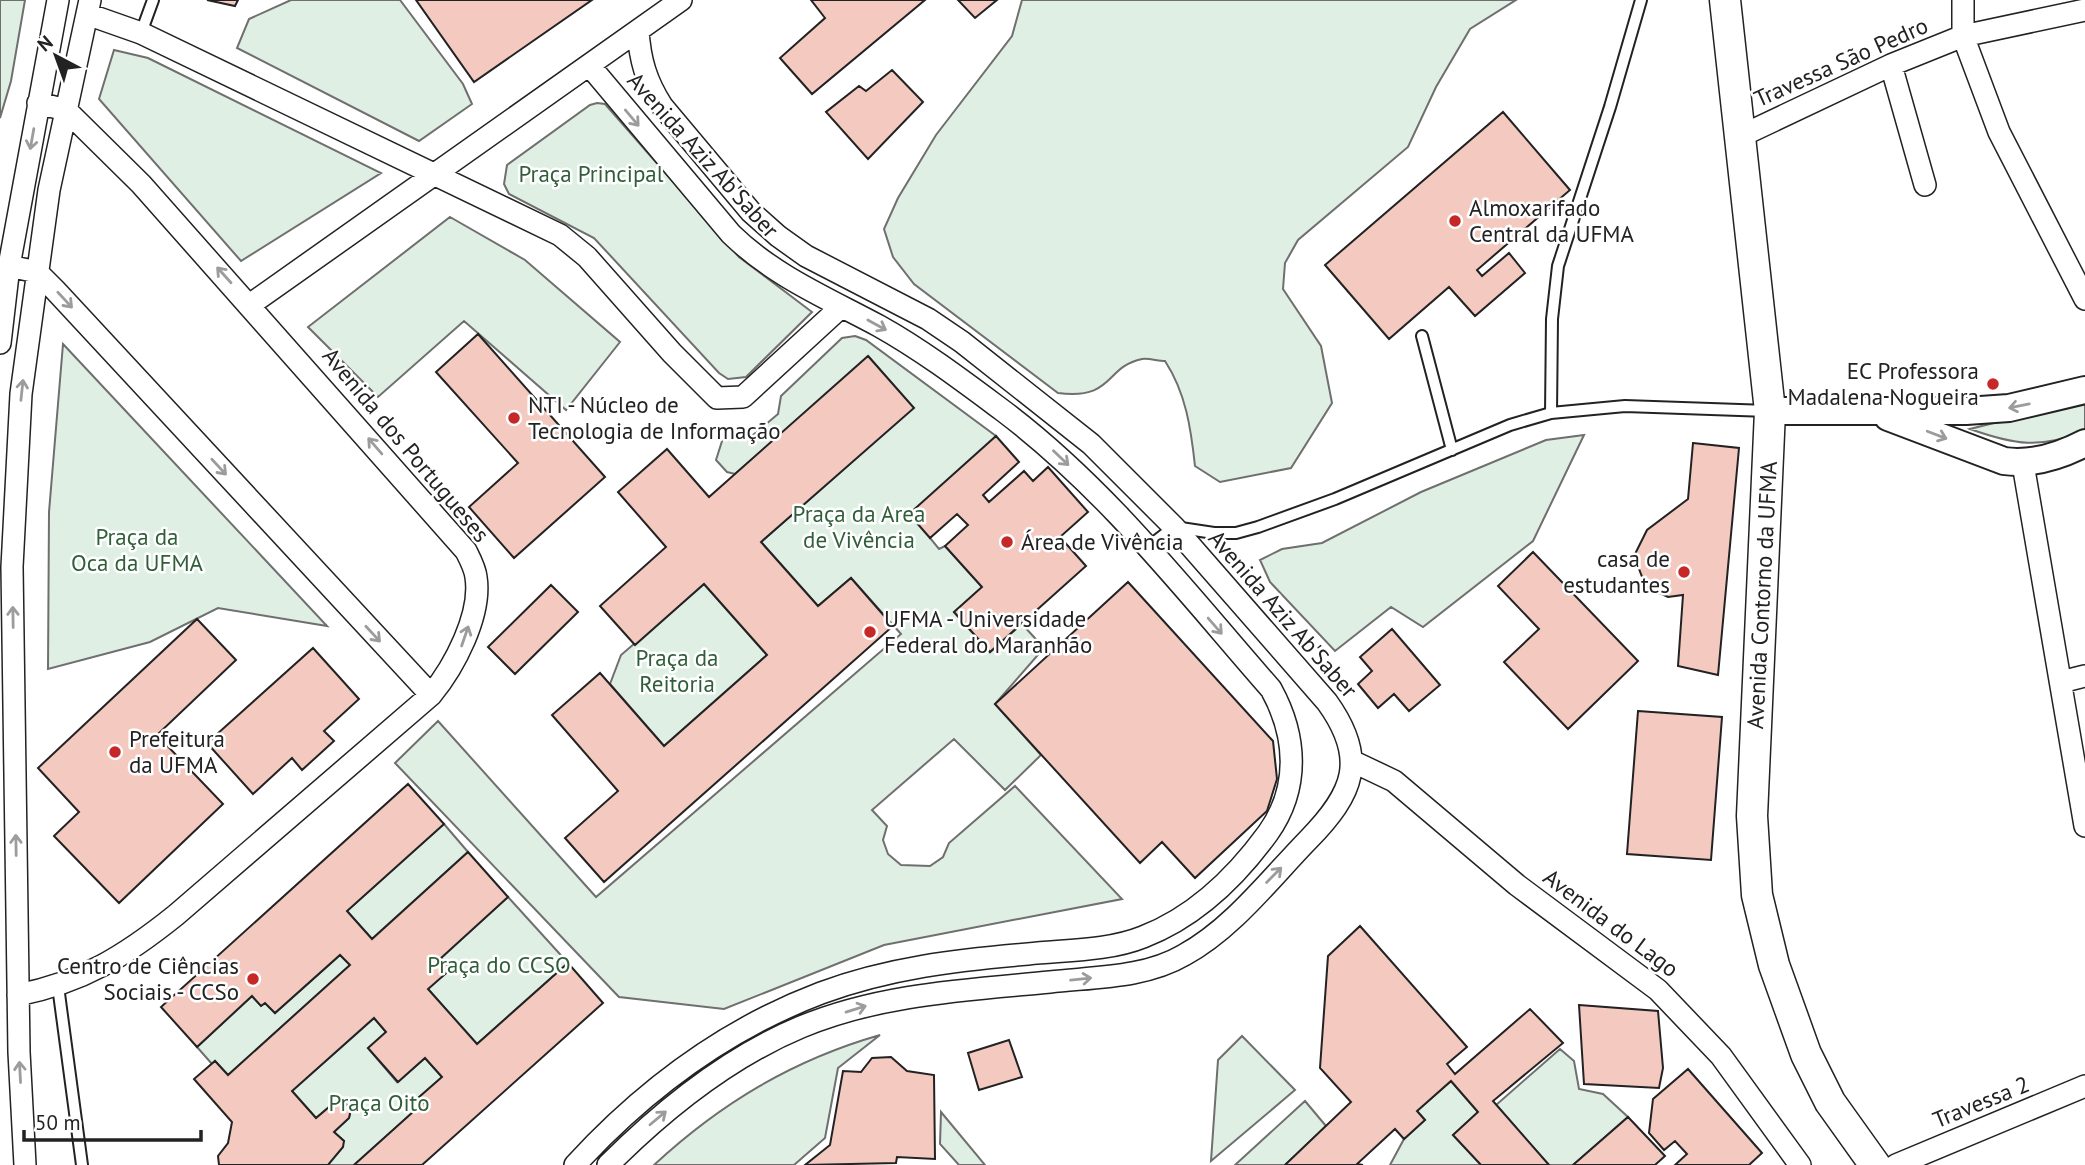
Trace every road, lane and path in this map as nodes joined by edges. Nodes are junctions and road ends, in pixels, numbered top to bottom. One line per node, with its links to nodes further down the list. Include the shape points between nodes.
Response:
1 (58, 0): 14 (street)
2 (153, 0): 10 (lane)
3 (681, 0): 9 (street)
4 (1641, 0): 31 (lane, via 1558,266)
5 (1725, 0): 16 (main road, Avenida Contorno da UFMA)
6 (1963, 0): 11 (street)
7 (88, 7): 10 (street); 15 (street)
8 (2085, 10): 11 (street, Travessa São Pedro)
9 (638, 31): 12 (street); 19 (street, Avenida Aziz Ab'Saber, via 643,72 662,106 751,212)
10 (141, 33): 17 (street)
11 (1963, 36): 13 (street, Travessa São Pedro); 23 (street, via 1999,132)
12 (589, 65): 17 (street); 22 (street, Avenida Aziz Ab'Saber, one-way to 22, via 731,234)
13 (1891, 65): 16 (street, Travessa São Pedro); 18 (street)
14 (38, 103): 15 (street); 20 (street, one-way to 20)
15 (66, 110): 21 (street); 24 (street, Avenida dos Portugueses, one-way to 15)
16 (1741, 136): 29 (main road, Avenida Contorno da UFMA)
17 (433, 175): 24 (street); 25 (street, via 575,245 717,398 743,397)
18 (1925, 185)
19 (806, 256): 22 (street); 35 (street, Avenida Aziz Ab'Saber, via 892,298 962,342 1091,444)
20 (9, 266): 21 (street); 27 (street)
21 (37, 272): 39 (street, one-way to 39); 40 (street, one-way to 21, via 19,421)
22 (786, 278): 25 (street, Avenida Aziz Ab'Saber)
23 (2085, 299)
24 (251, 304): 39 (street, Avenida dos Portugueses, one-way to 24, via 453,665 474,605 476,578 466,551)
25 (841, 307): 36 (street, Avenida Aziz Ab'Saber, one-way to 36, via 919,351 1050,448)
26 (1422, 336): 33 (lane)
27 (0, 343)
28 (2085, 390): 30 (street, one-way to 30, via 2009,408)
29 (1770, 411): 30 (street); 31 (lane, via 1625,406); 51 (main road, Avenida Contorno da UFMA, via 1752,816 1757,895 1774,965 1806,1054 1830,1102)
30 (1873, 412): 34 (street, one-way to 34)
31 (1551, 413): 33 (lane)
32 (2085, 443): 34 (street)
33 (1452, 450): 35 (lane, via 1258,527 1236,533)
34 (2023, 464): 38 (street)
35 (1174, 527): 36 (lane); 41 (street, Avenida Aziz Ab'Saber, via 1327,702 1343,725)
36 (1147, 548): 48 (street, Avenida Aziz Ab'Saber, one-way to 48, via 1271,689 1284,713 1292,765 1288,795 1275,824 1249,856 1198,907 1142,938 1111,946 905,969 863,979 777,1012 666,1080)
37 (2085, 676): 38 (street)
38 (2061, 682): 42 (street)
39 (431, 695): 43 (street, Avenida dos Portugueses, via 158,930 106,965)
40 (7, 720): 44 (street, one-way to 40)
41 (1353, 762): 49 (street, one-way to 41, via 703,1084 800,1027 863,1006 921,995 1119,975 1184,956 1233,917 1331,817 1349,784); 50 (street, Avenida do Lago, via 1394,781 1517,885 1658,990 1721,1056)
42 (2085, 825)
43 (58, 986): 44 (street, Avenida dos Portugueses); 47 (lane)
44 (19, 995): 46 (street, one-way to 44)
45 (2085, 1086): 52 (street, Travessa 2)
46 (25, 1165)
47 (82, 1165)
48 (575, 1165)
49 (608, 1165)
50 (1800, 1165)
51 (1875, 1165)
52 (1896, 1165)

